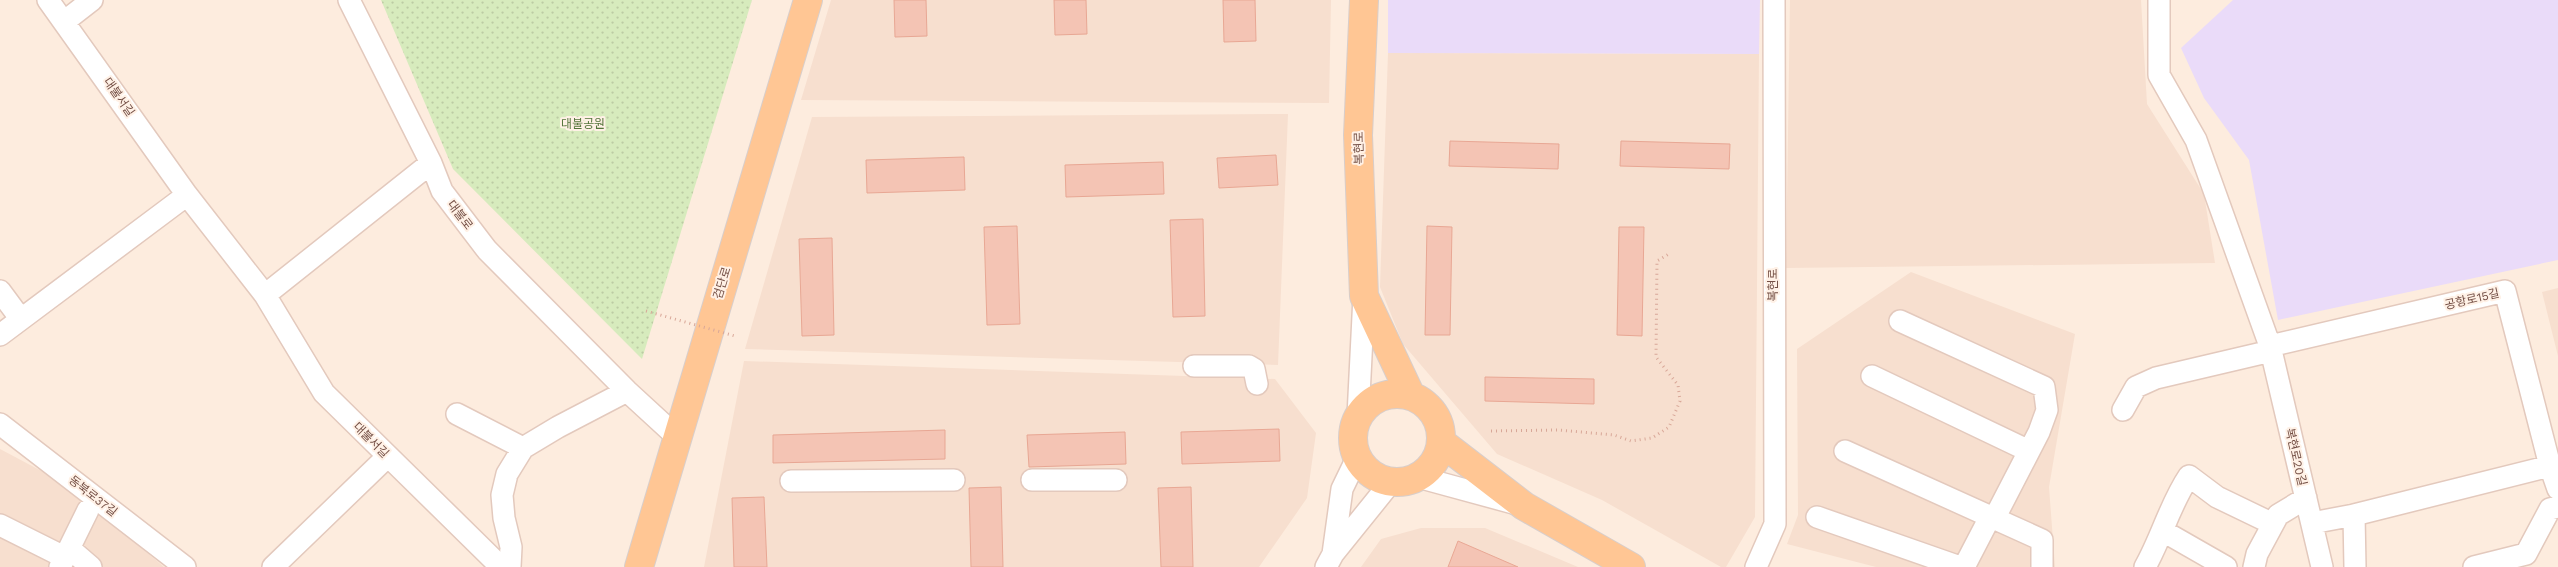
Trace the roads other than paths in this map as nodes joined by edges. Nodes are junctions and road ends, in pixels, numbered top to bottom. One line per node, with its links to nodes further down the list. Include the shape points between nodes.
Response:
1 (48, 0): 8 (street, 대불서길)
2 (92, 0): 8 (street)
3 (349, 0): 9 (street, 대불로)
4 (808, 0): 27 (main road, 검단로)
5 (1364, 0): 13 (main road, 복현로, via 1358,134)
6 (1774, 0): 62 (street, 복현로, via 1775,524)
7 (2159, 0): 17 (street, 복현로20길, via 2159,75 2196,140)
8 (65, 21): 10 (street, 대불서길)
9 (431, 163): 12 (street); 21 (street, 대불로, via 442,191 487,250)
10 (188, 195): 12 (street, 대불서길); 14 (street)
11 (0, 291): 14 (street)
12 (266, 295): 32 (street, 대불서길, via 324,393)
13 (1364, 296): 22 (main road); 25 (street)
14 (20, 318): 16 (street)
15 (1900, 321): 31 (street, via 2044,387 2047,410)
16 (0, 334)
17 (2270, 348): 23 (street, via 2156,378 2136,387); 34 (street, 공항로15길, via 2505,291); 42 (street, 복현로20길)
18 (1194, 366): 20 (street, via 1249,366 1254,369)
19 (1872, 376): 31 (street)
20 (1258, 384)
21 (628, 392): 27 (street, 대불로); 29 (street)
22 (1411, 396): 25 (main road, via 1381,396); 28 (main road, via 1434,414)
23 (2123, 410)
24 (456, 414): 29 (street)
25 (1358, 416): 33 (main road, via 1353,430)
26 (0, 424): 56 (street, 동북로37길)
27 (676, 436): 60 (main road, 검단로)
28 (1441, 442): 35 (main road, via 1438,456); 43 (main road)
29 (524, 448): 59 (street, via 507,474 502,495 511,547)
30 (1844, 451): 48 (street)
31 (2029, 451): 48 (street)
32 (388, 456): 57 (street); 58 (street, 대불서길)
33 (1357, 458): 40 (main road, via 1377,478); 54 (street, via 1342,489)
34 (2550, 466): 41 (street, 공항로15길); 46 (street)
35 (1418, 477): 40 (main road); 43 (street)
36 (954, 480): 39 (street)
37 (1032, 480): 38 (street)
38 (1116, 480)
39 (791, 481)
40 (1391, 482): 54 (street)
41 (2558, 489)
42 (2306, 498): 49 (street, via 2278,515); 50 (street, 복현로20길)
43 (1524, 506): 61 (main road)
44 (2558, 507): 70 (street, via 2550,509 2526,554)
45 (88, 510): 53 (street)
46 (2354, 515): 50 (street); 69 (street)
47 (1817, 517): 63 (street)
48 (1992, 518): 63 (street); 64 (street, via 2042,540)
49 (2273, 524): 52 (street, via 2216,497 2189,476 2178,492); 67 (street)
50 (2312, 524): 68 (street, 복현로20길)
51 (0, 525): 53 (street)
52 (2163, 531): 65 (street); 66 (street)
53 (64, 558): 55 (street)
54 (1330, 561)
55 (91, 567)
56 (186, 567)
57 (273, 567)
58 (501, 567)
59 (510, 567)
60 (639, 567)
61 (1631, 567)
62 (1756, 567)
63 (1962, 567)
64 (2042, 567)
65 (2145, 567)
66 (2226, 567)
67 (2254, 567)
68 (2322, 567)
69 (2355, 567)
70 (2474, 567)

